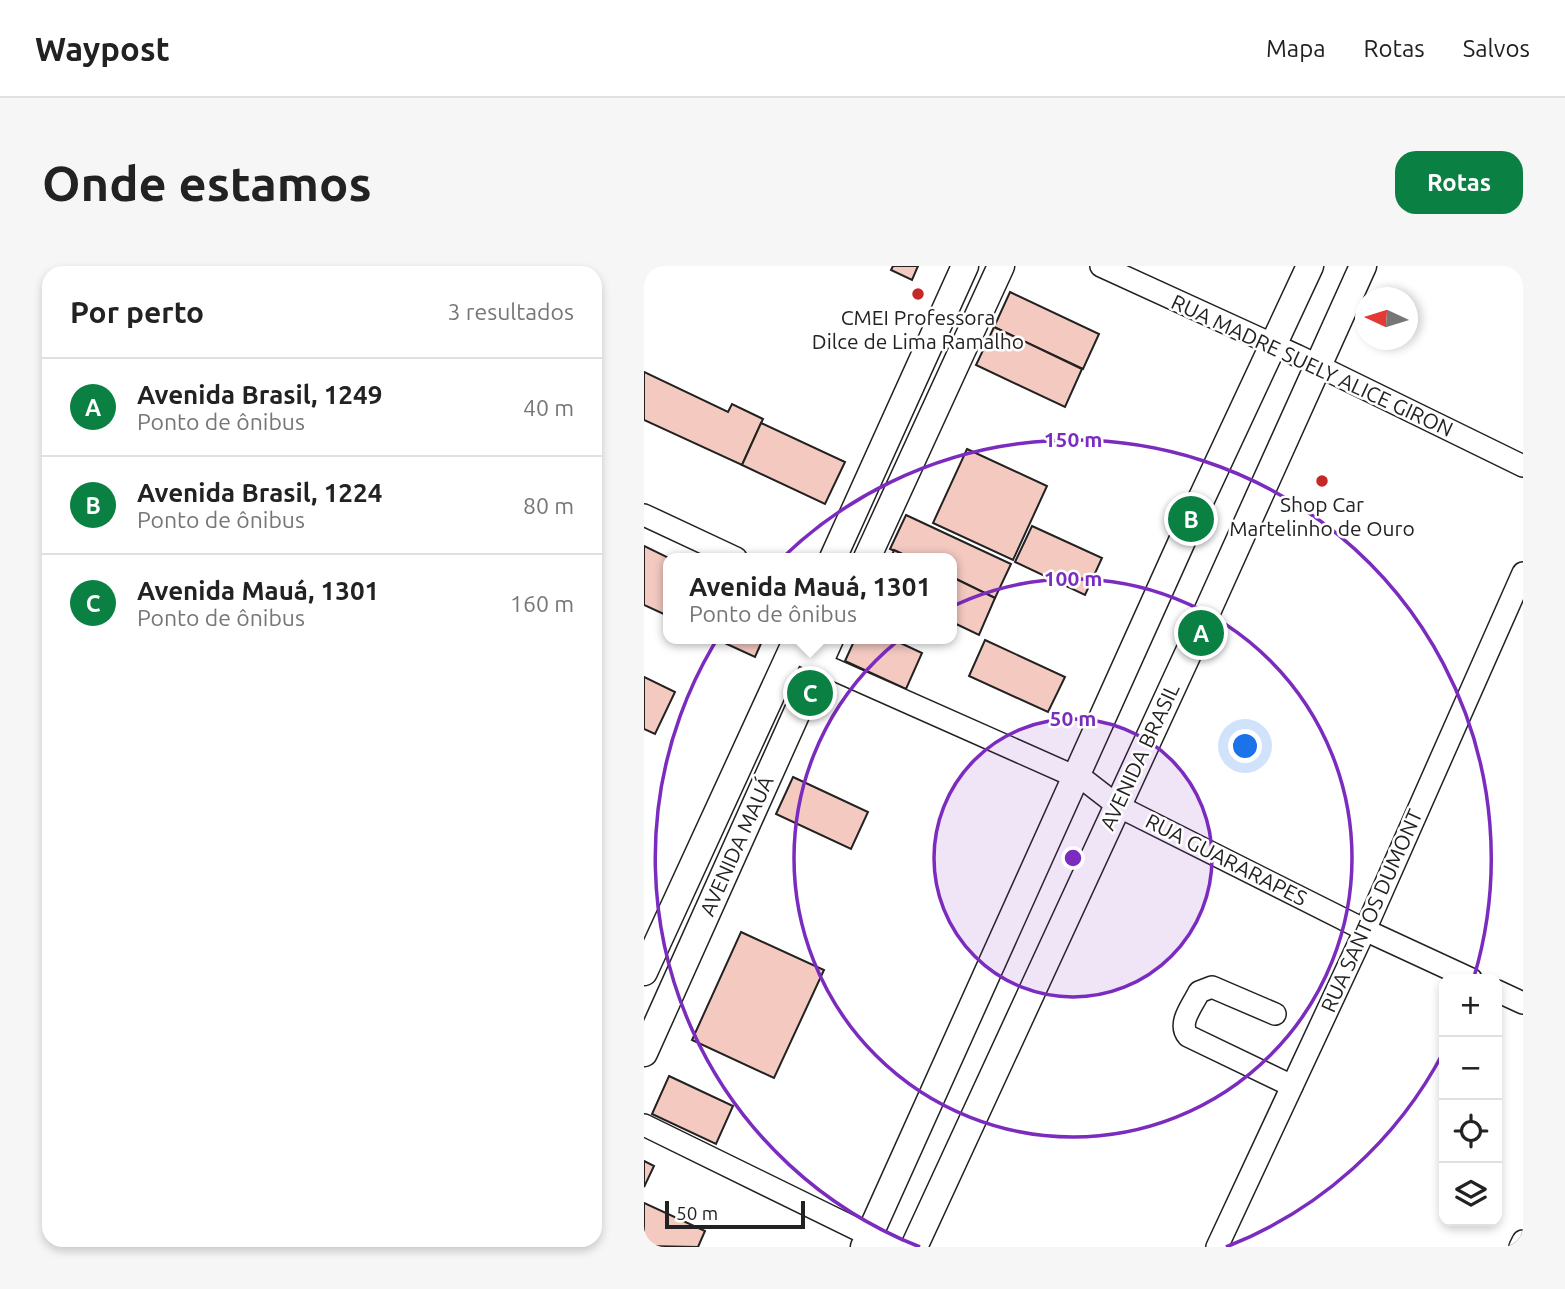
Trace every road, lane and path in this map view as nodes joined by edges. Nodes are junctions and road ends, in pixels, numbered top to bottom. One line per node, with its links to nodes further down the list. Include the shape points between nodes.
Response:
1 (965, 266): 11 (main road)
2 (1001, 266): 12 (main road)
3 (1101, 266): 6 (street, RUA MADRE SUELY ALICE GIRON)
4 (1310, 266): 6 (main road)
5 (1363, 266): 7 (main road, AVENIDA BRASIL)
6 (1274, 346): 7 (street, RUA MADRE SUELY ALICE GIRON); 17 (main road)
7 (1316, 366): 8 (street, RUA MADRE SUELY ALICE GIRON); 18 (main road, AVENIDA BRASIL)
8 (1523, 466)
9 (644, 515): 10 (street)
10 (725, 553)
11 (835, 553)
12 (869, 553)
13 (1523, 573): 19 (street, RUA SANTOS DUMONT)
14 (828, 644): 16 (main road, AVENIDA MAUÁ)
15 (794, 645): 16 (street, RUA GUARARAPES); 20 (main road, AVENIDA MAUÁ)
16 (818, 663): 17 (street, RUA GUARARAPES); 25 (main road, AVENIDA MAUÁ)
17 (1075, 776): 18 (street, RUA GUARARAPES); 28 (main road)
18 (1118, 806): 19 (street, RUA GUARARAPES); 31 (main road, AVENIDA BRASIL)
19 (1364, 930): 21 (street, RUA GUARARAPES); 26 (street, RUA SANTOS DUMONT)
20 (644, 972)
21 (1460, 974)
22 (1502, 993): 23 (street)
23 (1523, 1003)
24 (1275, 1014): 26 (street, via 1212,987 1199,992 1183,1024 1188,1036)
25 (644, 1053)
26 (1292, 1086): 32 (street, RUA SANTOS DUMONT)
27 (644, 1125): 28 (street)
28 (866, 1241): 30 (street)
29 (1523, 1241): 33 (street)
30 (893, 1247)
31 (914, 1247)
32 (1217, 1247)
33 (1520, 1247)

